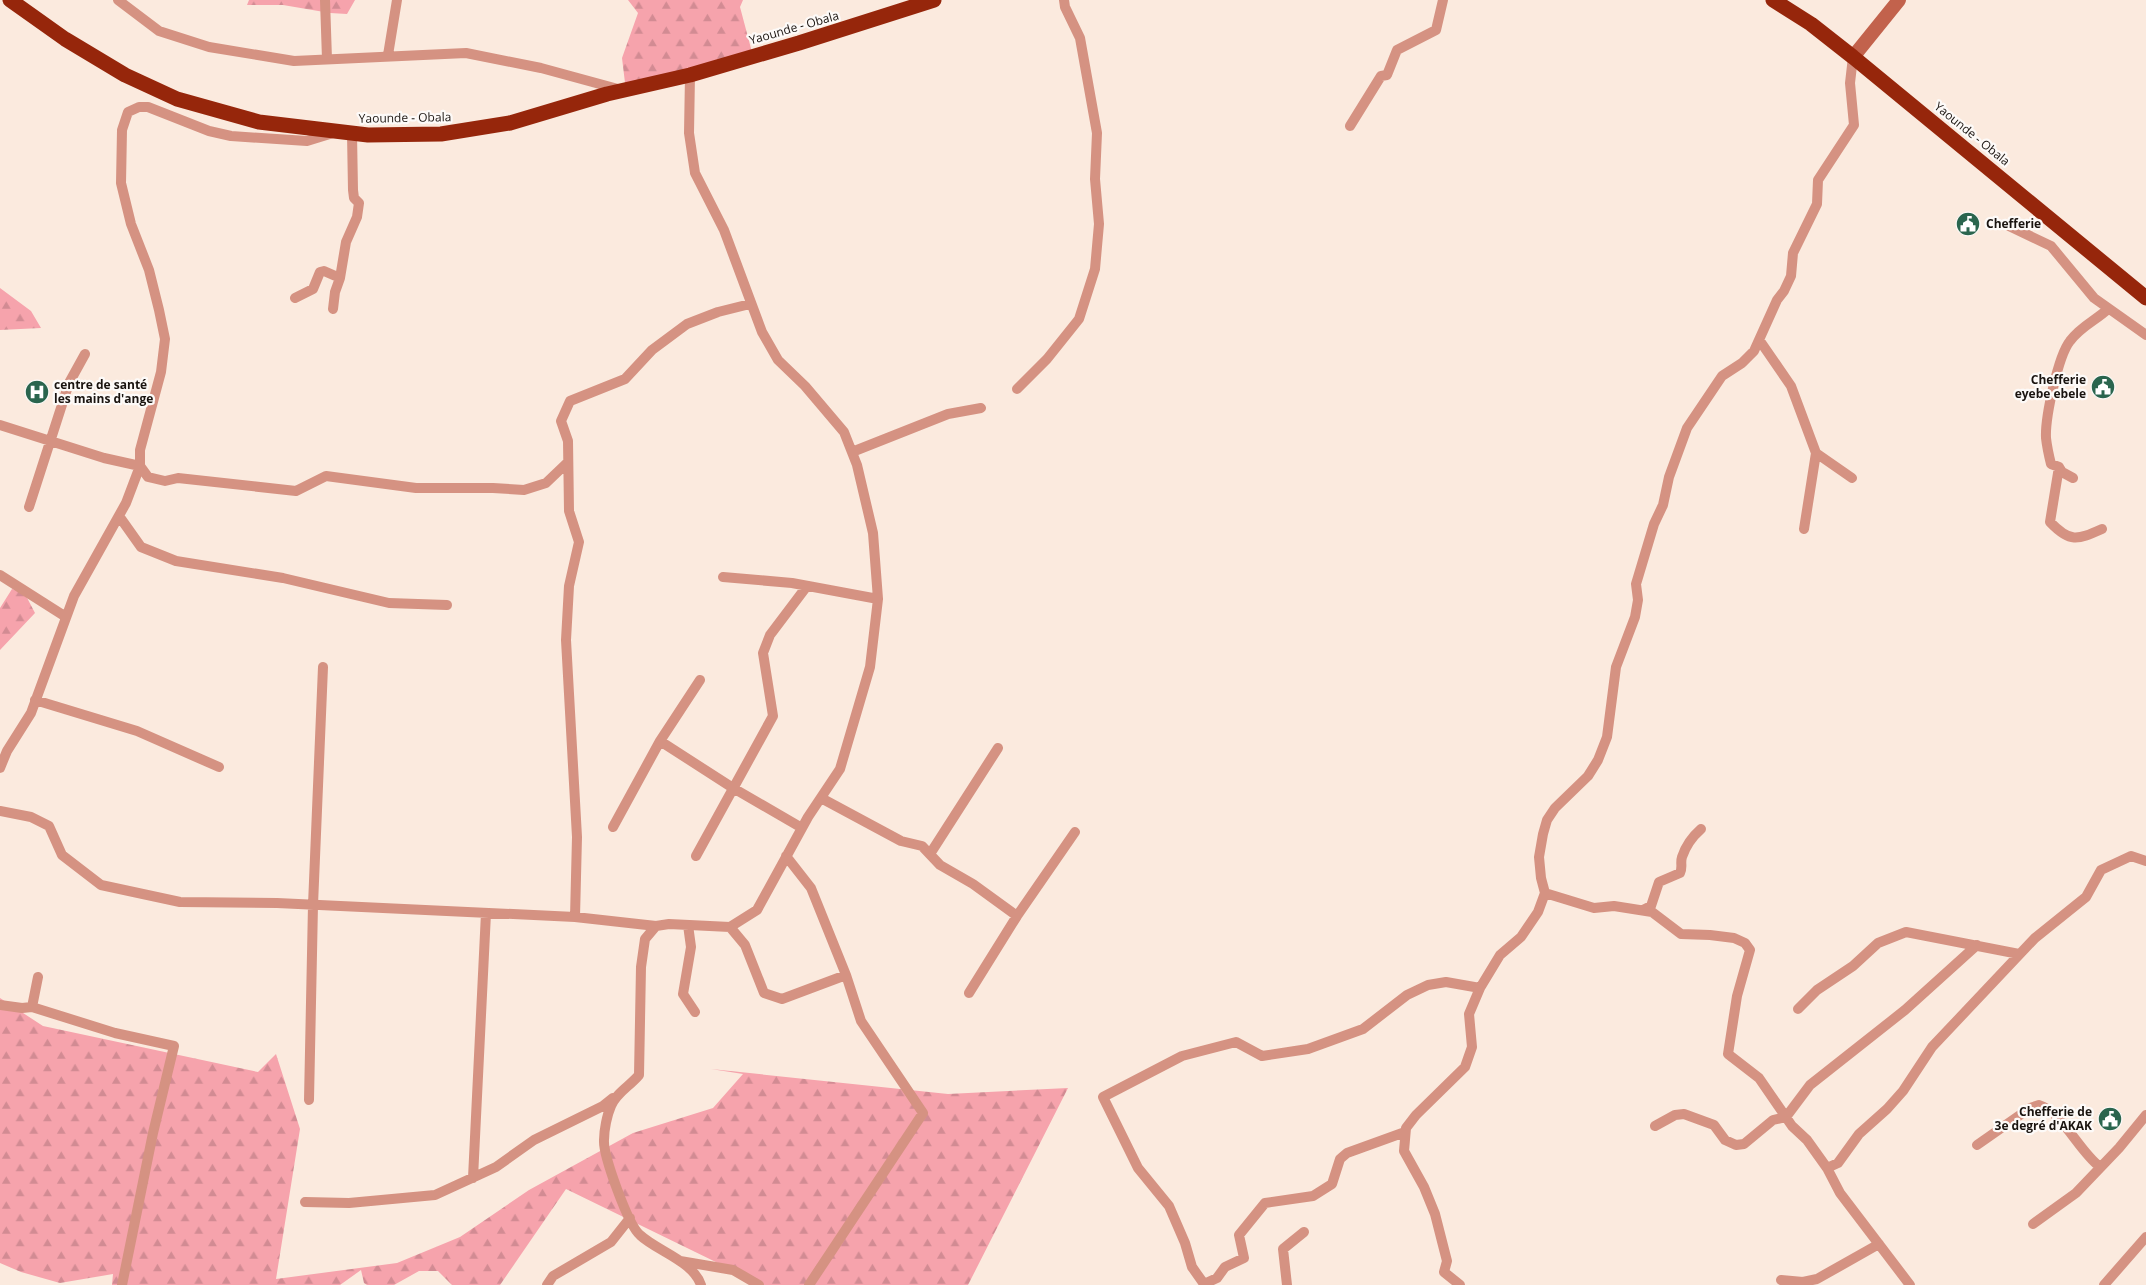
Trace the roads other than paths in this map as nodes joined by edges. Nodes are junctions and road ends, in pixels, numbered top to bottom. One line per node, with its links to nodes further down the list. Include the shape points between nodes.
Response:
1 (10, 0): 16 (highway, Yaounde - Obala, via 65,39 125,75 177,99 259,122)
2 (118, 0): 12 (street, via 160,31 209,47 294,61)
3 (325, 0): 12 (street)
4 (397, 0): 10 (street)
5 (934, 0): 13 (highway, Yaounde - Obala)
6 (1064, 0): 27 (street, via 1080,38 1097,133 1095,179 1099,224 1095,269 1079,319 1047,359)
7 (1444, 0): 15 (street, via 1436,30 1397,50 1386,74 1381,76)
8 (1773, 0): 11 (highway, Yaounde - Obala, via 1811,24)
9 (1899, 0): 11 (street)
10 (388, 55): 12 (street); 14 (street, via 466,53 541,68)
11 (1853, 57): 20 (highway, Yaounde - Obala); 25 (street, via 1850,83 1854,125 1818,180 1818,204 1793,253 1791,276 1776,300)
12 (327, 59)
13 (690, 75): 14 (highway, Yaounde - Obala); 21 (street, via 688,133 695,173 724,230)
14 (622, 90): 16 (highway, Yaounde - Obala, via 510,123 441,134)
15 (1350, 126)
16 (344, 133): 18 (street, via 354,198 359,203 357,217 346,242); 34 (street, via 307,141 231,136 209,131 148,107 128,112 122,130 121,183 131,224 149,270 165,339 158,385 140,450)
17 (2009, 226): 23 (street, via 2051,246 2094,298)
18 (340, 278): 19 (street, via 320,272 314,289); 22 (street)
19 (296, 298)
20 (2146, 298)
21 (750, 304): 31 (street, via 778,360 844,432); 33 (street, via 687,324 652,350 624,379 570,401 561,421 568,441)
22 (333, 309)
23 (2108, 309): 24 (street); 35 (street, via 2095,321 2086,323 2069,342 2058,368 2046,437 2051,464)
24 (2146, 335)
25 (1760, 341): 32 (street, via 1791,386); 66 (street, via 1742,363 1722,376 1687,428 1636,584 1636,617 1616,668 1607,737 1588,776 1547,820 1539,856)
26 (85, 354): 30 (street, via 69,383)
27 (1017, 389)
28 (981, 408): 31 (street, via 948,414)
29 (0, 425): 30 (street)
30 (51, 440): 34 (street); 38 (street)
31 (852, 452): 45 (street, via 873,533)
32 (1816, 453): 36 (street); 40 (street)
33 (568, 462): 34 (street, via 546,483 524,490 416,488 326,476 296,491 178,478 165,481 148,477); 70 (street, via 569,511 579,542 569,586 566,640 576,837)
34 (140, 466): 39 (street)
35 (2059, 467): 37 (street); 41 (street, via 2050,522 2063,536 2079,539)
36 (1852, 478)
37 (2073, 478)
38 (29, 507)
39 (119, 516): 46 (street, via 141,547 176,561 283,578 389,603); 47 (street, via 94,558)
40 (1804, 529)
41 (2102, 529)
42 (0, 576): 47 (street)
43 (723, 577): 44 (street)
44 (807, 586): 45 (street); 55 (street, via 770,635 763,653 773,716)
45 (878, 599): 56 (street, via 870,667 840,769)
46 (447, 605)
47 (66, 617): 50 (street)
48 (323, 667): 67 (street)
49 (700, 680): 51 (street)
50 (35, 700): 53 (street, via 137,731); 54 (street)
51 (660, 741): 55 (street); 58 (street)
52 (998, 748): 62 (street)
53 (219, 767)
54 (0, 768)
55 (733, 788): 59 (street); 63 (street)
56 (821, 798): 59 (street); 62 (street, via 901,841 922,846)
57 (0, 811): 67 (street, via 31,817 49,826 62,855 101,885 180,902)
58 (613, 827)
59 (802, 828): 64 (street)
60 (1701, 828): 68 (street, via 1692,836 1682,857 1680,873 1659,882 1651,906)
61 (1075, 832): 71 (street)
62 (930, 854): 71 (street, via 940,865)
63 (696, 856)
64 (786, 856): 74 (street, via 757,910); 77 (street, via 812,888)
65 (2146, 861): 76 (street, via 2131,856 2102,870 2086,897)
66 (1545, 893): 68 (street, via 1594,908 1614,906); 79 (street, via 1538,912 1521,937 1500,955)
67 (312, 905): 69 (street); 86 (street)
68 (1643, 910): 88 (street, via 1652,912 1681,934 1734,938 1746,943 1750,950 1737,996 1728,1054 1759,1078)
69 (486, 914): 70 (street); 94 (street)
70 (575, 916): 73 (street)
71 (1017, 916): 80 (street)
72 (688, 925): 73 (street); 74 (street); 84 (street, via 691,946 683,994)
73 (656, 926): 85 (street, via 645,939 642,958 639,1076)
74 (730, 927): 77 (street, via 745,945 764,993 782,999)
75 (1977, 945): 76 (street); 83 (street, via 1906,932 1878,942); 88 (street, via 1905,1010 1810,1085)
76 (2019, 954): 93 (street, via 1932,1047 1887,1109 1859,1134 1838,1163)
77 (846, 975): 108 (street, via 861,1021 923,1112)
78 (38, 977): 82 (street)
79 (1480, 988): 90 (street, via 1469,1014 1472,1047 1465,1066 1416,1115); 90 (street, via 1446,982 1428,985 1407,995 1363,1029 1308,1049 1262,1056 1236,1042 1182,1056 1103,1097 1138,1168 1169,1206 1192,1267 1204,1284 1217,1278 1225,1267 1244,1258 1239,1235 1266,1204 1318,1193 1332,1184 1340,1159 1347,1153)
80 (969, 993)
81 (0, 1004): 82 (street)
82 (32, 1007): 105 (street, via 115,1033 174,1046)
83 (1798, 1009)
84 (695, 1012)
85 (622, 1091): 94 (street, via 603,1106 549,1132); 96 (street, via 611,1105 603,1141 620,1200)
86 (309, 1100)
87 (2146, 1115): 92 (street)
88 (1786, 1117): 89 (street, via 1773,1120 1744,1144 1736,1145 1725,1140 1714,1125 1684,1114 1675,1115); 93 (street)
89 (1655, 1126)
90 (1405, 1132): 104 (street, via 1404,1151 1435,1214 1447,1260 1444,1272)
91 (1977, 1145): 92 (street, via 2039,1105 2053,1113 2090,1160)
92 (2099, 1166): 97 (street, via 2076,1193)
93 (1826, 1168): 100 (street, via 1840,1193)
94 (473, 1178): 95 (street, via 435,1196 349,1203)
95 (305, 1202)
96 (630, 1218): 101 (street, via 639,1234); 106 (street, via 611,1242 553,1276)
97 (2034, 1224)
98 (1304, 1232): 109 (street, via 1283,1248)
99 (2146, 1237): 111 (street)
100 (1879, 1244): 102 (street, via 1817,1279 1803,1282); 110 (street)
101 (680, 1261): 103 (street); 107 (street, via 733,1270)
102 (1781, 1280)
103 (699, 1284)
104 (1453, 1284)
105 (122, 1285)
106 (547, 1285)
107 (759, 1285)
108 (808, 1285)
109 (1287, 1285)
110 (1910, 1285)
111 (2104, 1285)

